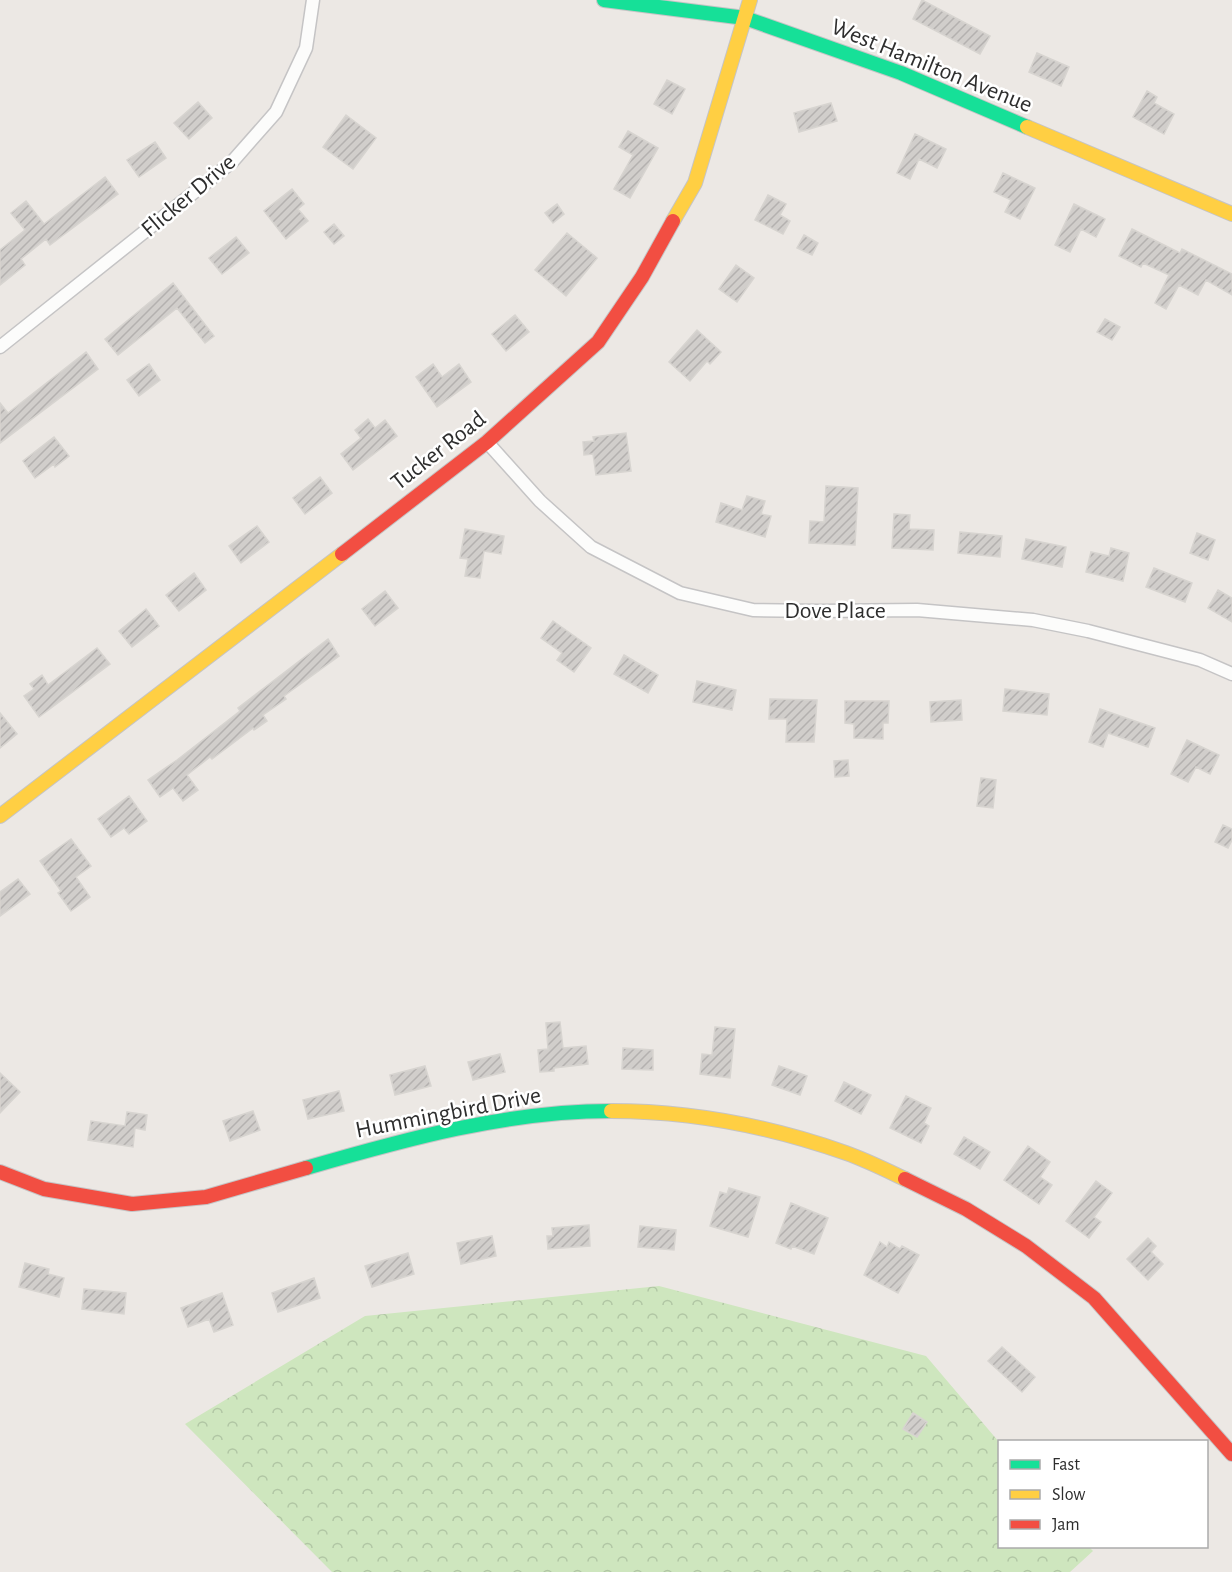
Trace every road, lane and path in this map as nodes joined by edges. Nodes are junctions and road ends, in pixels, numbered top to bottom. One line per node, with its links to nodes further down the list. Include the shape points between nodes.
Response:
1 (313, 0): 6 (street, Flicker Drive, via 306,48 276,112 232,162)
2 (604, 0): 4 (street, West Hamilton Avenue)
3 (750, 0): 4 (street, Tucker Road)
4 (745, 18): 5 (street, West Hamilton Avenue, via 901,73); 7 (street, Tucker Road, via 694,183 642,277 598,342)
5 (1232, 213)
6 (0, 347)
7 (487, 442): 8 (street, Dove Place, via 540,501 591,547 680,593 753,610 917,610 1033,620 1200,660); 9 (street, Tucker Road)
8 (1232, 674)
9 (0, 816)
10 (0, 1172): 11 (street, Hummingbird Drive, via 44,1189 132,1204 206,1197 401,1140 516,1117 642,1111 755,1128 839,1151 913,1182 1026,1246 1094,1298)
11 (1232, 1454)

